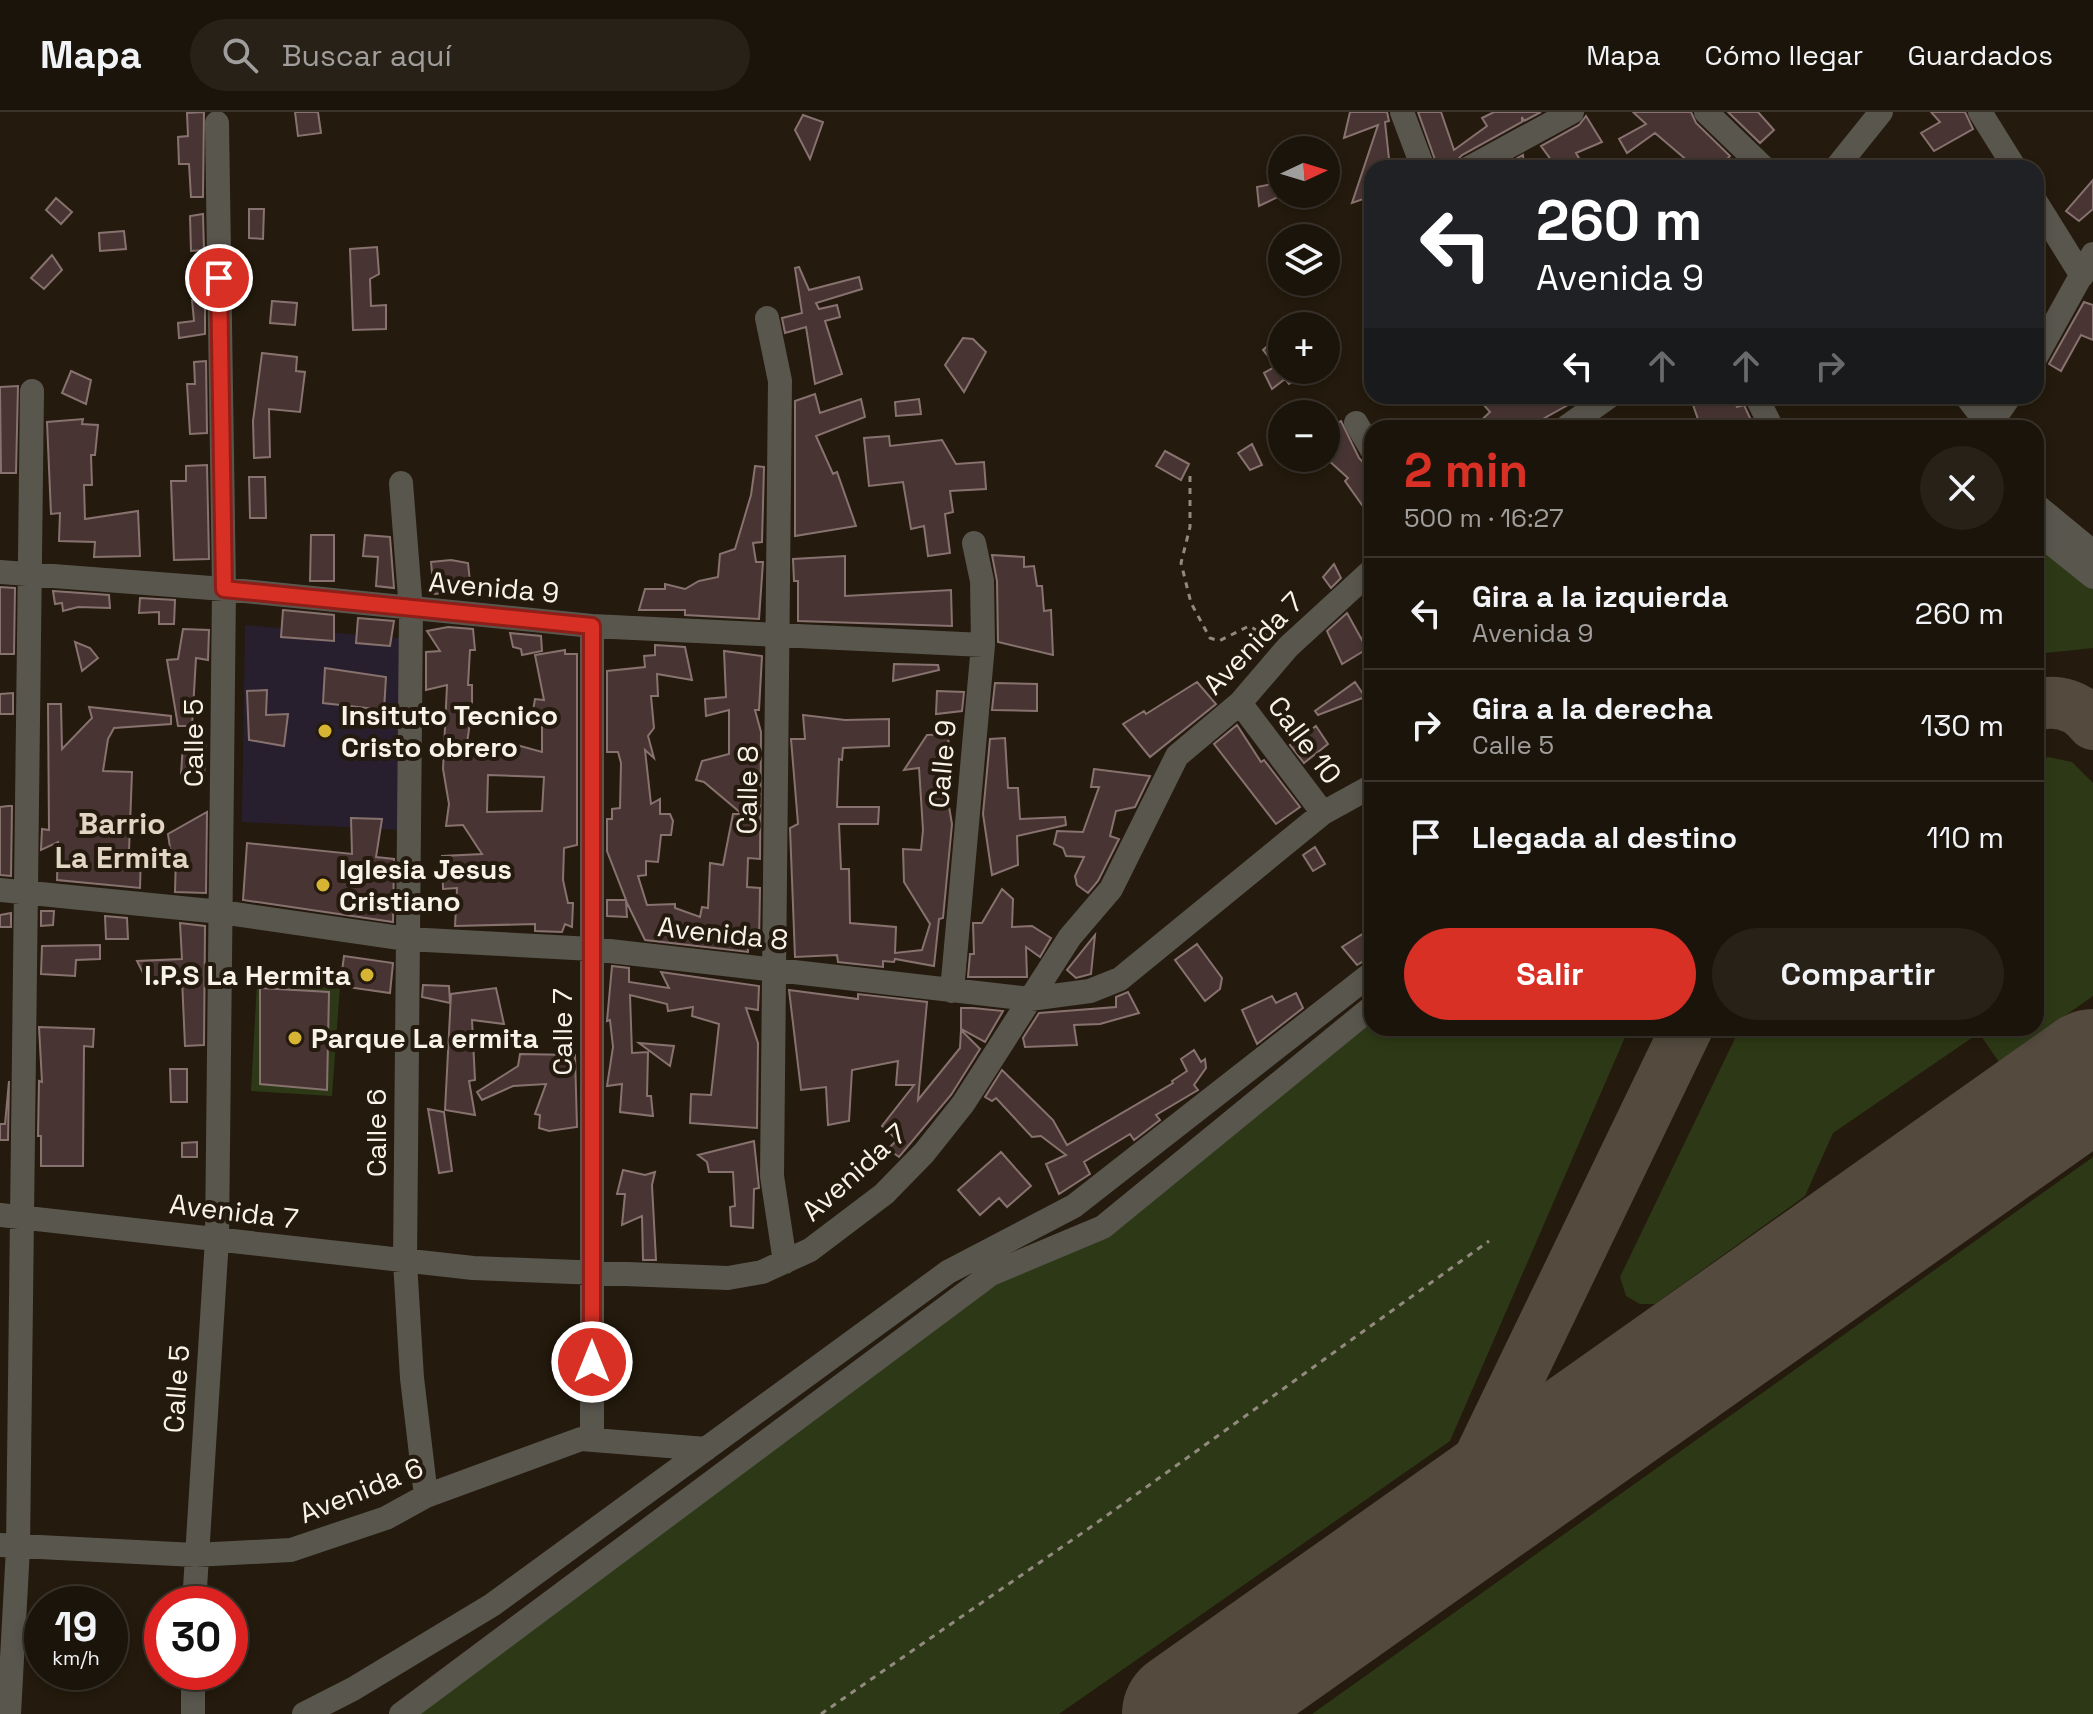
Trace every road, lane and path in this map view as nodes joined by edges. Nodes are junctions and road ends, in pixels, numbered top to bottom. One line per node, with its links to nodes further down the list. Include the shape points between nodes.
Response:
1 (1402, 112): 7 (street)
2 (1572, 112): 8 (street)
3 (1706, 112): 9 (street)
4 (1881, 112): 10 (street)
5 (1980, 112): 11 (street)
6 (217, 123): 31 (street, Calle 5)
7 (1420, 160)
8 (1484, 160)
9 (1756, 160)
10 (1842, 160)
11 (2010, 160)
12 (2044, 212): 13 (street)
13 (2088, 265): 15 (street)
14 (767, 318): 34 (street, Calle 8, via 780,381)
15 (2044, 343)
16 (32, 391): 28 (street)
17 (1599, 404): 18 (street)
18 (1576, 420)
19 (1356, 423): 20 (street)
20 (1364, 436)
21 (1190, 476): 36 (path, via 1190,527 1181,563 1197,618 1210,638 1227,639 1249,626)
22 (401, 483): 32 (street, Calle 6)
23 (2044, 512): 26 (street)
24 (2044, 537): 30 (street)
25 (974, 543): 35 (street, Calle 9, via 982,581)
26 (2093, 552)
27 (0, 572): 28 (street, Avenida 9)
28 (30, 575): 31 (street, Avenida 9); 41 (street)
29 (1364, 577): 36 (street, Avenida 7)
30 (2093, 577)
31 (224, 589): 32 (street, Avenida 9); 42 (street, Calle 5)
32 (411, 610): 33 (street, Avenida 9); 43 (street, Calle 6)
33 (592, 626): 34 (street, Avenida 9); 44 (street, Calle 7)
34 (779, 637): 35 (street, Avenida 9); 45 (street, Calle 8)
35 (983, 645): 47 (street, Calle 9)
36 (1288, 647): 37 (street, Avenida 7)
37 (1240, 703): 39 (street, Calle 10); 48 (street, Avenida 7, via 1177,756 1111,889 1070,937)
38 (1364, 790): 39 (street, Avenida 8)
39 (1323, 813): 48 (street, Avenida 8, via 1120,979 1090,991)
40 (0, 890): 41 (street, Avenida 8)
41 (27, 892): 42 (street, Avenida 8); 50 (street)
42 (221, 912): 43 (street, Avenida 8); 51 (street, Calle 5)
43 (407, 939): 44 (street, Avenida 8); 53 (street, Calle 6)
44 (592, 949): 45 (street, Avenida 8); 55 (street, Calle 7)
45 (774, 968): 47 (street, Avenida 8); 54 (street, Calle 8, via 772,1176)
46 (1364, 979): 57 (street, via 1074,1206 948,1272)
47 (952, 991): 48 (street, Avenida 8)
48 (1030, 999): 54 (street, Avenida 7, via 963,1104 924,1153 842,1229)
49 (1364, 1014): 66 (street, via 1103,1227 991,1274)
50 (12, 1216): 51 (street, Avenida 7); 59 (street)
51 (217, 1239): 53 (street, Avenida 7); 60 (street, Calle 5)
52 (1489, 1241): 67 (path)
53 (405, 1262): 55 (street, Avenida 7); 58 (street, Calle 6)
54 (785, 1262): 55 (street, Avenida 7, via 728,1278)
55 (592, 1274): 56 (street, Calle 7)
56 (592, 1439): 57 (street, Avenida 6); 58 (street, Avenida 6)
57 (706, 1449): 65 (street, via 492,1605)
58 (426, 1496): 60 (street, Avenida 6, via 386,1518 291,1550)
59 (9, 1546): 60 (street, Avenida 6); 63 (street)
60 (195, 1555): 61 (street, Calle 5)
61 (194, 1586)
62 (193, 1690): 64 (street)
63 (9, 1714)
64 (193, 1714)
65 (304, 1714)
66 (401, 1714)
67 (821, 1714)

